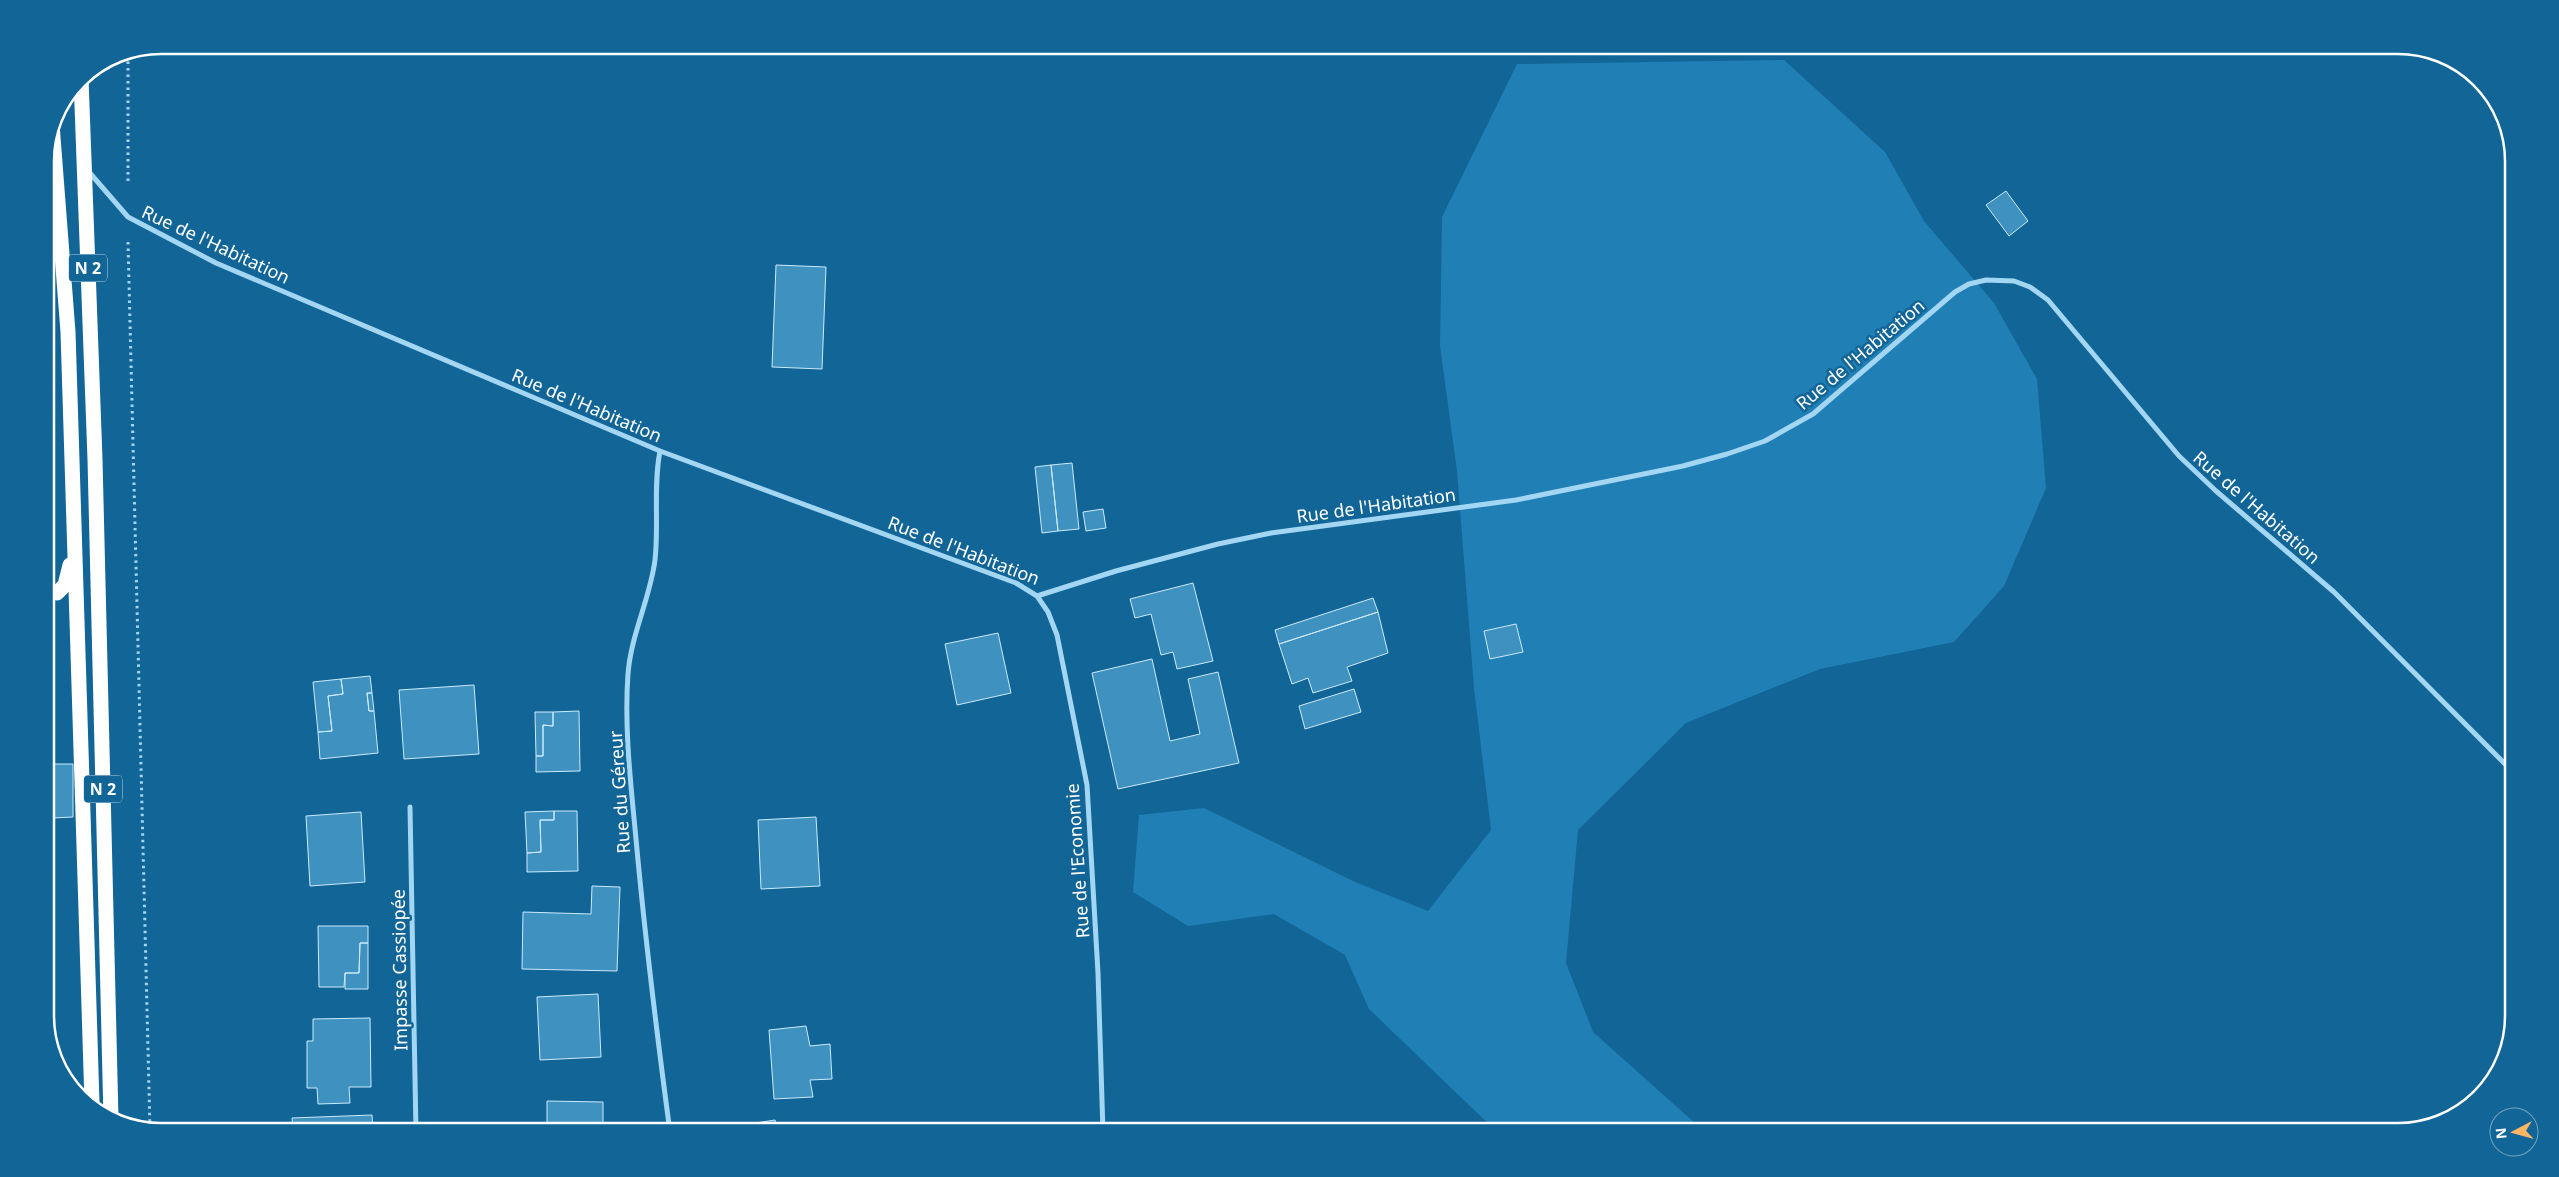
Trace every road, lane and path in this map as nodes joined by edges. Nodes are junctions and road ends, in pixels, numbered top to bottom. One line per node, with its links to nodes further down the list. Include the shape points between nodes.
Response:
1 (128, 59): 5 (path)
2 (81, 89): 4 (highway, N 2)
3 (54, 153): 7 (highway, N 2, via 68,332 74,521 68,578)
4 (84, 166): 5 (street, Rue de l'Habitation); 12 (highway, N 2, via 95,458)
5 (128, 217): 6 (street, Rue de l'Habitation, via 216,263); 13 (path)
6 (660, 451): 8 (street, Rue de l'Habitation, via 1016,583); 15 (street, Rue du Géreur, via 655,562 632,646 627,694 630,776)
7 (63, 593): 11 (highway, N 2)
8 (1037, 596): 9 (street, Rue de l'Habitation, via 1116,570 1271,533 1516,500 1727,454 1764,441 1814,414 1955,292 1969,284 2000,279 2030,287 2048,300 2179,456 2334,592); 16 (street, Rue de l'Economie, via 1057,635 1087,785)
9 (2505, 764)
10 (410, 807): 14 (street, Impasse Cassiopée)
11 (92, 1097)
12 (111, 1111)
13 (150, 1122)
14 (416, 1123)
15 (669, 1123)
16 (1103, 1123)

